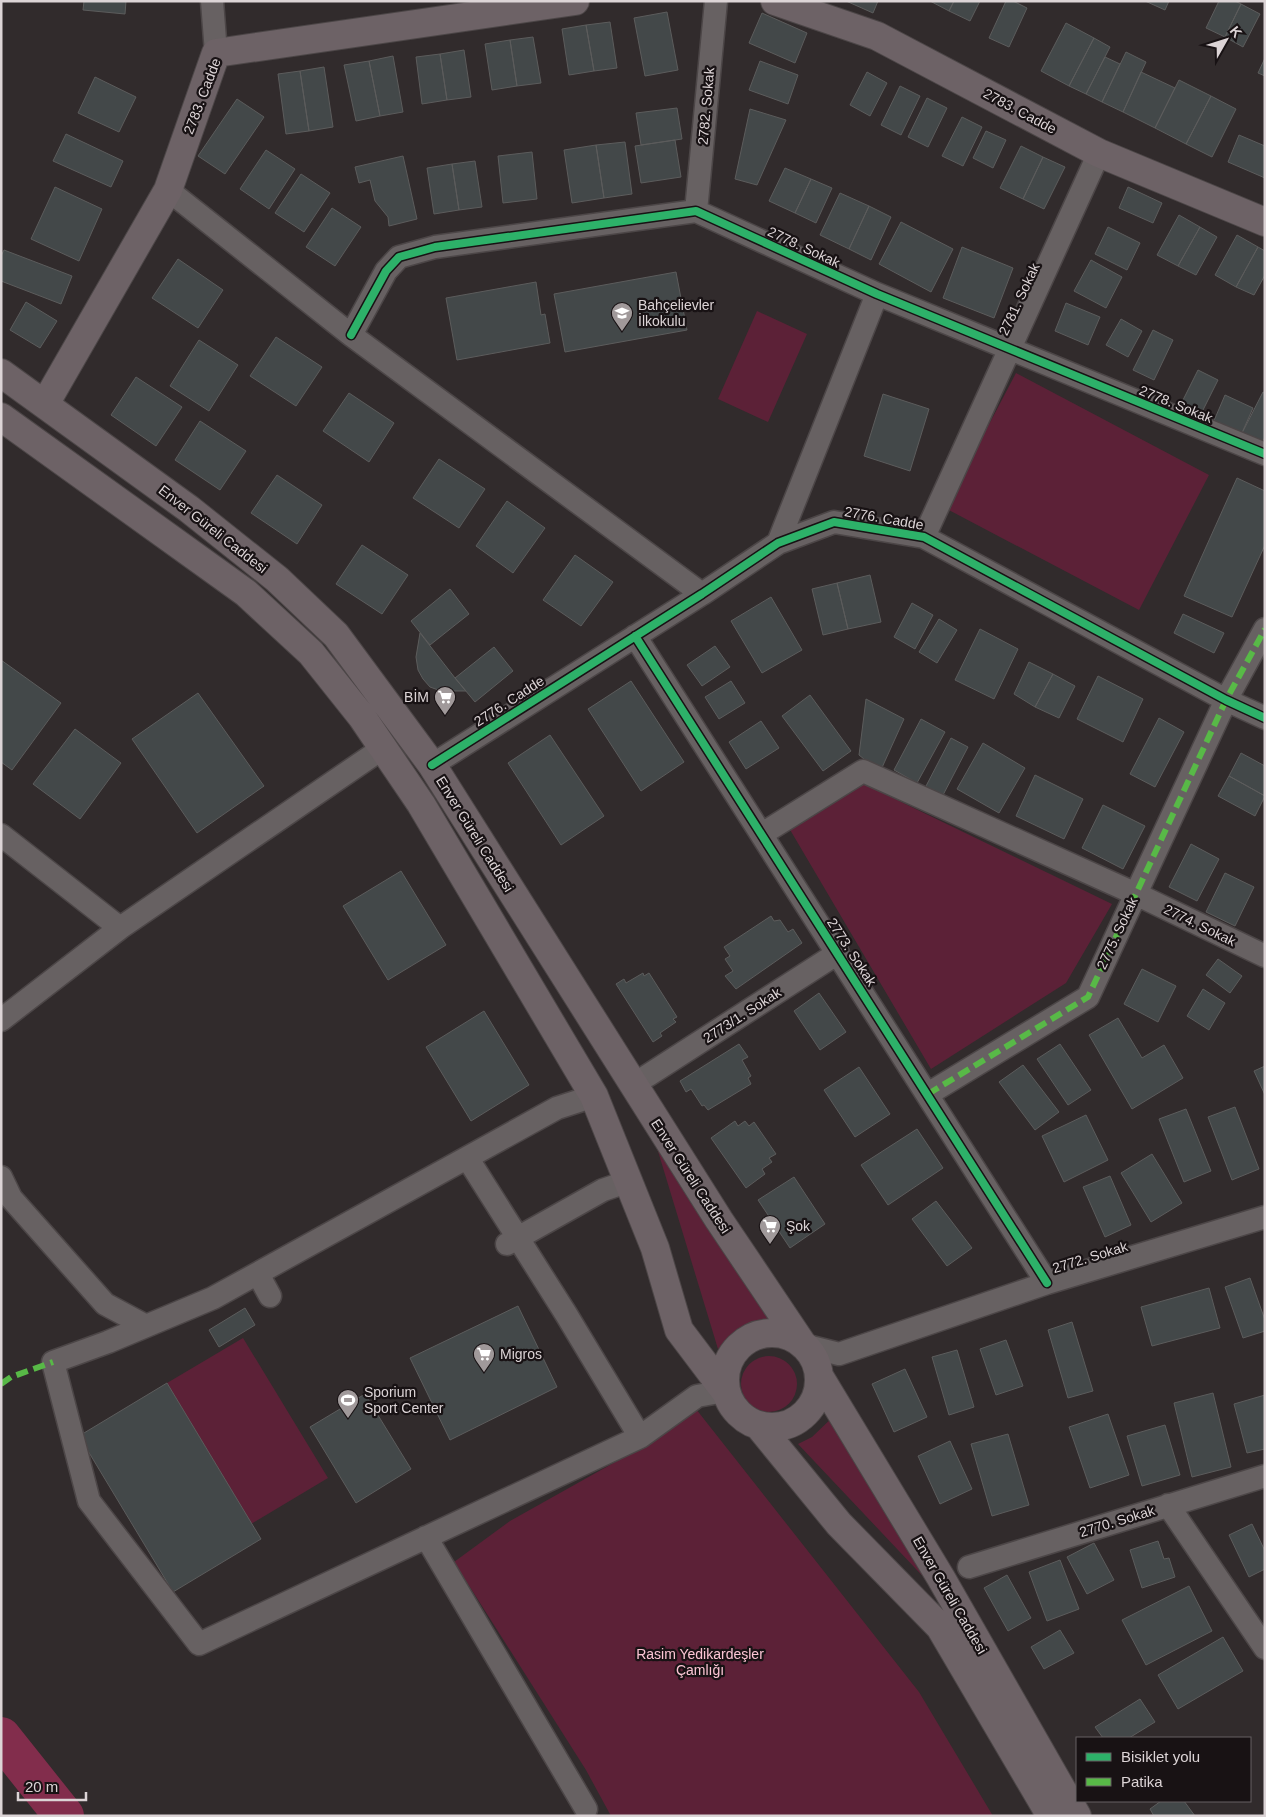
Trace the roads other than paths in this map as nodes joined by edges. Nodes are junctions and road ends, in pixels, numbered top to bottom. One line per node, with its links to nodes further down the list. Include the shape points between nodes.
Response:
1 (212, 1): 5 (street)
2 (575, 1): 5 (main road, 2783. Cadde)
3 (716, 1): 8 (street, 2782. Sokak)
4 (775, 1): 6 (main road, 2783. Cadde, via 877,36)
5 (216, 53): 7 (main road, 2783. Cadde)
6 (1100, 153): 9 (main road, 2783. Cadde); 12 (street, 2781. Sokak)
7 (168, 190): 11 (street); 14 (main road, 2783. Cadde)
8 (696, 211): 10 (street, 2778. Sokak); 11 (street, via 435,247 399,257 386,271)
9 (1265, 222)
10 (877, 294): 12 (street, 2778. Sokak); 18 (street)
11 (351, 335): 19 (street)
12 (1010, 349): 16 (street, 2778. Sokak); 17 (street, 2781. Sokak)
13 (1, 373): 14 (main road, Enver Güreli Caddesi)
14 (45, 404): 25 (main road, Enver Güreli Caddesi, via 189,509 277,579 336,635)
15 (1, 417): 24 (main road, via 246,593 311,653)
16 (1265, 454)
17 (924, 537): 18 (street, 2776. Cadde, via 834,522); 22 (street, 2776. Cadde)
18 (778, 543): 19 (street, 2776. Cadde)
19 (702, 594): 21 (street, 2776. Cadde)
20 (1265, 630): 22 (street, 2775. Sokak)
21 (635, 636): 25 (street, 2776. Cadde); 26 (street, 2773. Sokak)
22 (1226, 700): 23 (street, 2776. Cadde); 28 (street, 2775. Sokak)
23 (1265, 718)
24 (383, 748): 29 (street); 35 (main road, via 426,812)
25 (432, 765): 45 (main road, Enver Güreli Caddesi, via 719,1220)
26 (762, 834): 28 (street, 2774. Sokak, via 863,771); 30 (street, 2773. Sokak)
27 (1, 835): 29 (street)
28 (1136, 894): 31 (street, 2774. Sokak); 34 (street, 2775. Sokak, via 1088,997)
29 (120, 928): 32 (street)
30 (838, 953): 33 (street, 2773/1. Sokak); 34 (street, 2773. Sokak)
31 (1265, 956)
32 (1, 1020)
33 (647, 1076)
34 (928, 1094): 42 (street, 2773. Sokak)
35 (594, 1096): 36 (street, via 557,1108); 38 (main road)
36 (468, 1159): 40 (street); 41 (street)
37 (1, 1177): 44 (street, via 11,1198 105,1304)
38 (628, 1181): 40 (street, via 603,1190); 48 (main road, via 655,1248 679,1330)
39 (1265, 1217): 42 (street, 2772. Sokak)
40 (512, 1242): 50 (street, via 566,1314)
41 (258, 1274): 43 (street); 44 (street)
42 (1047, 1283): 46 (street, 2772. Sokak)
43 (270, 1296)
44 (146, 1326): 53 (street, via 53,1362 89,1502 199,1644)
45 (803, 1345): 46 (street); 47 (main road); 48 (main road, via 776,1333 747,1339 728,1362 724,1376)
46 (839, 1354): 47 (street)
47 (819, 1376): 49 (main road, via 812,1406 802,1417 789,1425); 58 (main road, Enver Güreli Caddesi, via 942,1578)
48 (725, 1391): 49 (main road, via 737,1413); 50 (street, via 697,1396)
49 (759, 1426): 57 (main road, Enver Güreli Caddesi, via 839,1524 940,1627)
50 (640, 1437): 53 (street)
51 (1265, 1476): 52 (street, 2770. Sokak)
52 (1168, 1505): 54 (street, 2770. Sokak); 55 (street)
53 (426, 1537): 56 (street)
54 (969, 1567)
55 (1265, 1648)
56 (586, 1809)
57 (1051, 1816)
58 (1077, 1816)

